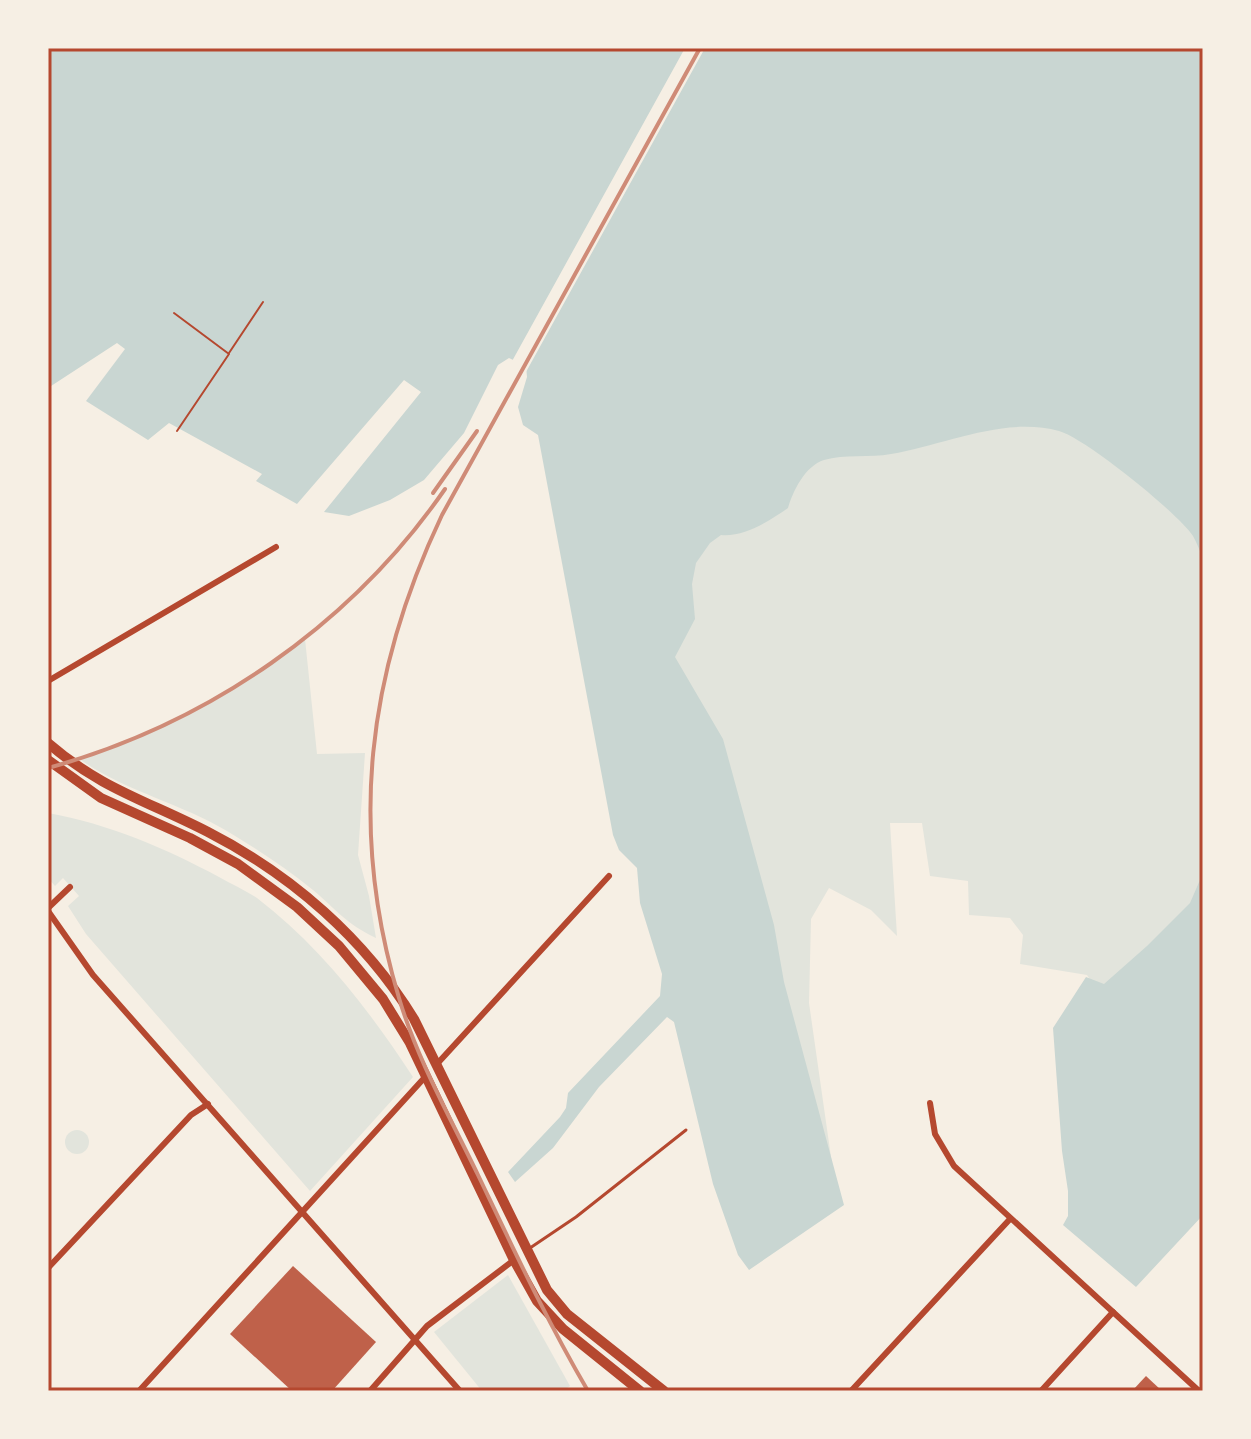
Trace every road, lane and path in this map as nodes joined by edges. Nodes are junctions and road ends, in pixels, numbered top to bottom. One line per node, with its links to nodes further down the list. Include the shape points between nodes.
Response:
1 (263, 302): 3 (path)
2 (174, 313): 3 (path)
3 (229, 354): 4 (path)
4 (177, 431)
5 (276, 547): 6 (street)
6 (48, 681)
7 (48, 743): 12 (main road, via 103,784 236,847 300,891 390,982)
8 (48, 760): 13 (main road, via 101,798 238,864 311,919 378,993)
9 (609, 876): 12 (street)
10 (70, 887): 11 (street)
11 (48, 910): 15 (street, via 93,975)
12 (437, 1064): 13 (lane); 19 (main road)
13 (426, 1076): 17 (street); 20 (main road)
14 (930, 1103): 18 (street, via 945,1155)
15 (208, 1104): 17 (street); 21 (street, via 191,1115)
16 (686, 1130): 19 (lane)
17 (303, 1212): 23 (street); 24 (street)
18 (1010, 1219): 22 (street); 29 (street)
19 (526, 1250): 28 (main road, via 559,1306)
20 (514, 1260): 23 (street); 27 (main road, via 541,1307)
21 (48, 1268)
22 (1113, 1312): 30 (street); 31 (street)
23 (415, 1338): 25 (street); 26 (street)
24 (139, 1391)
25 (370, 1391)
26 (460, 1391)
27 (640, 1391)
28 (664, 1391)
29 (851, 1391)
30 (1041, 1391)
31 (1199, 1391)

